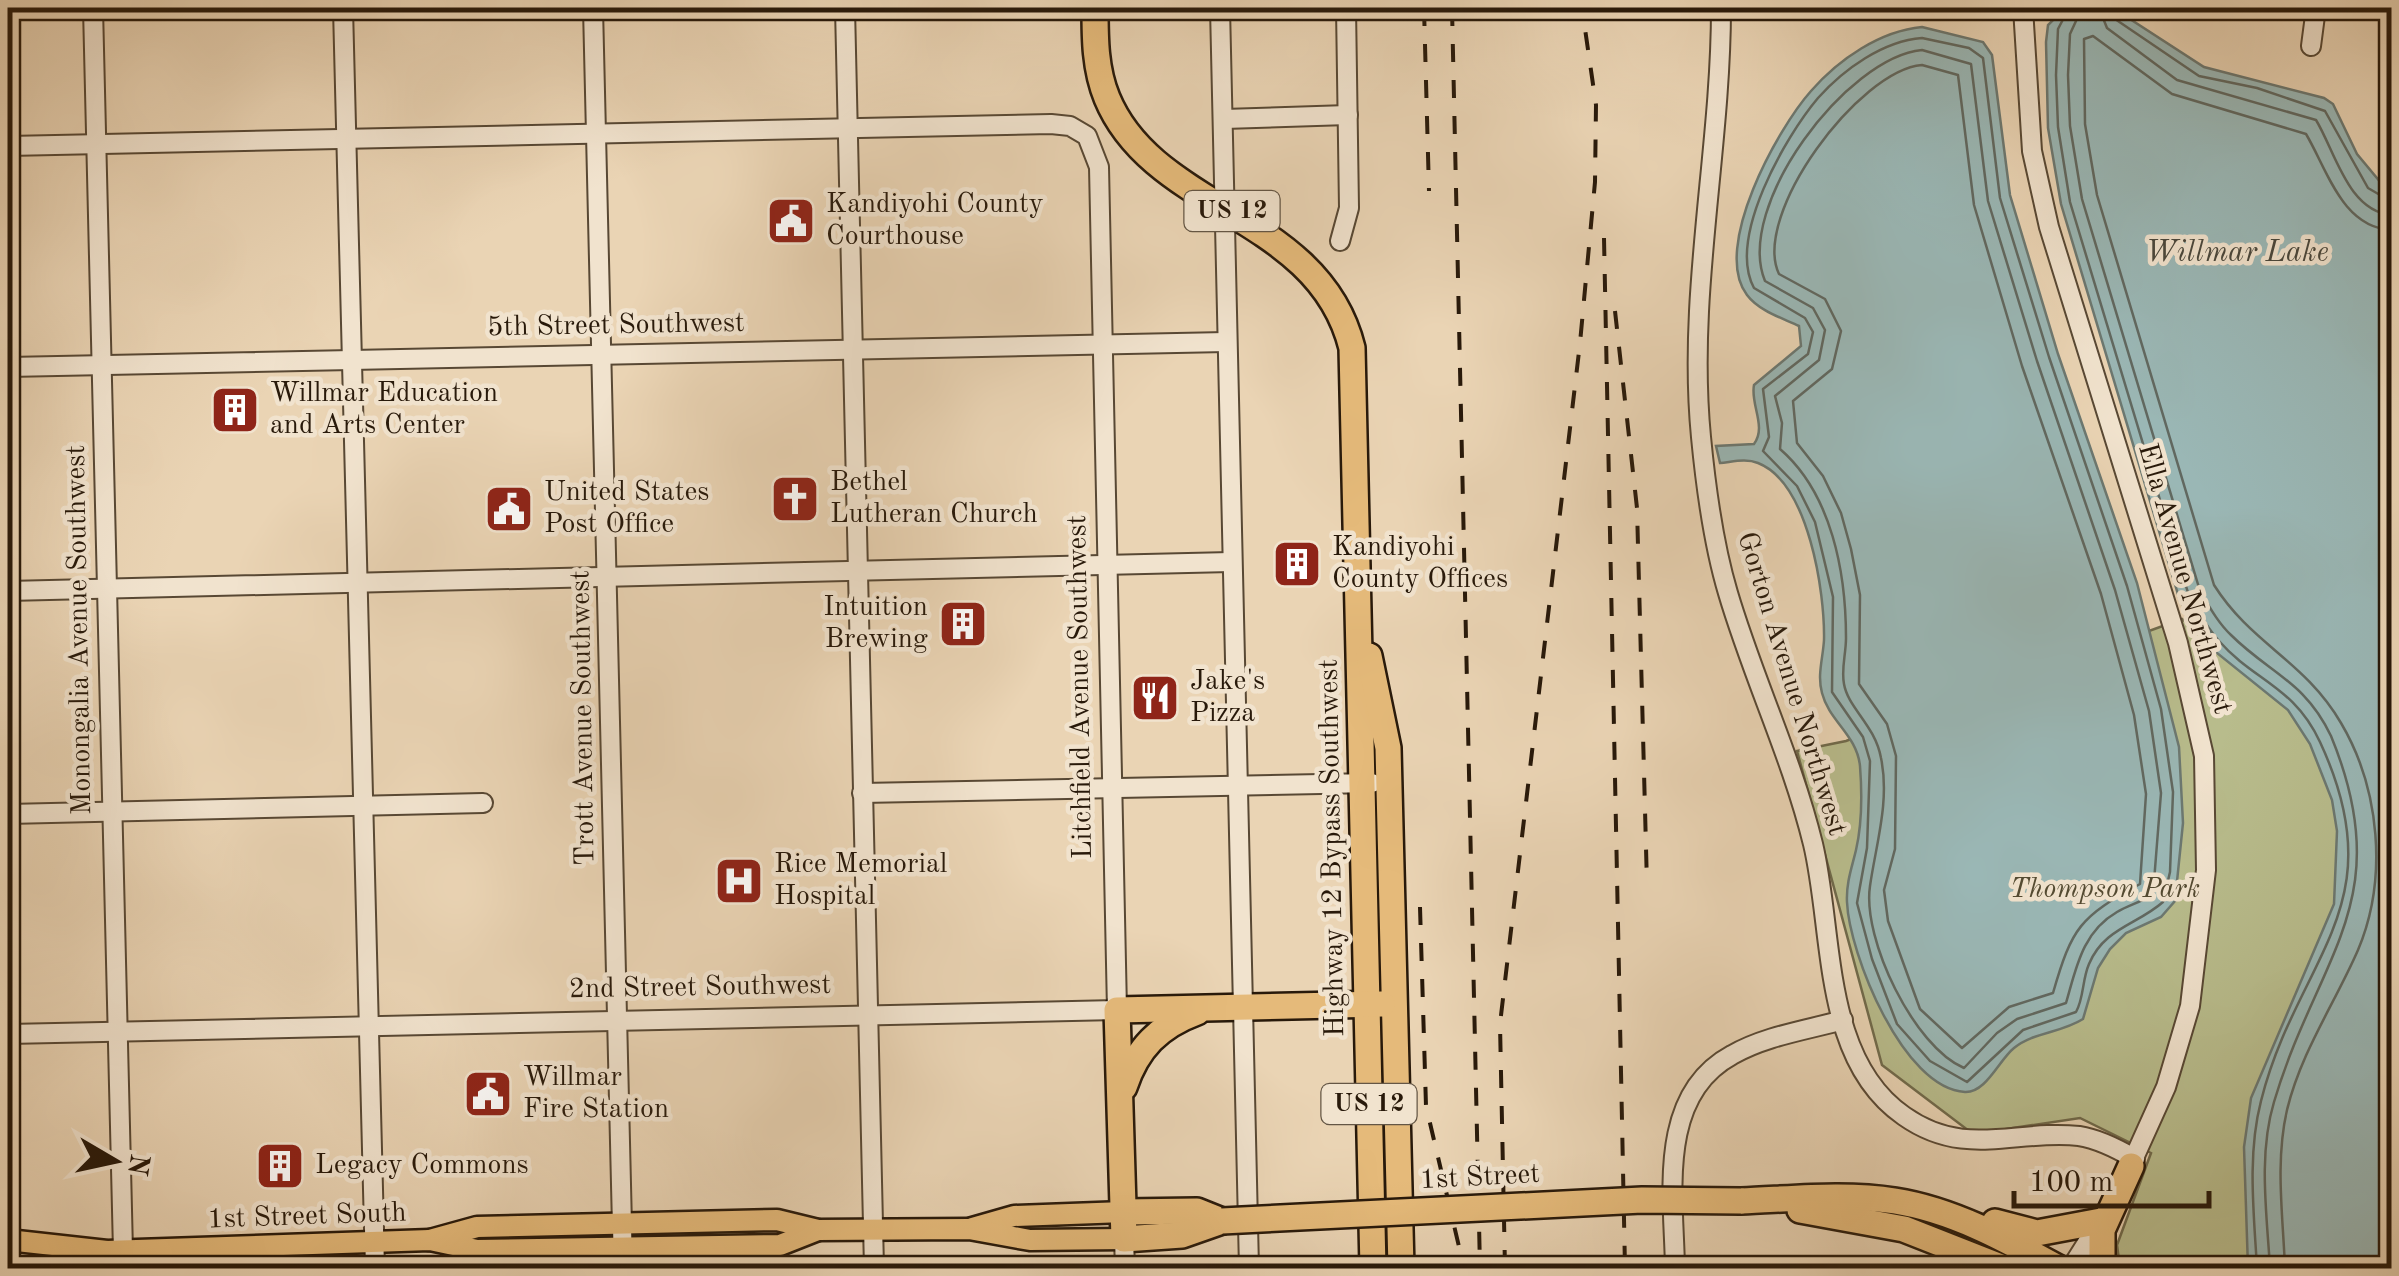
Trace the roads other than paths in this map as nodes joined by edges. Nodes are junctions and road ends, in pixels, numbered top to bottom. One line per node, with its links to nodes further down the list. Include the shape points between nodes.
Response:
1 (93, 8): 17 (street, Monongalia Avenue Southwest)
2 (343, 8): 16 (street)
3 (594, 8): 15 (street, Trott Avenue Southwest)
4 (845, 8): 14 (street)
5 (1094, 8): 19 (highway, Highway 12 Bypass Southwest / US 12, via 1108,102 1132,137)
6 (1220, 8): 13 (street)
7 (1346, 8): 12 (street)
8 (1721, 8): 51 (street, Gorton Avenue Northwest, via 1720,95 1696,325 1701,438 1728,593 1814,846)
9 (2023, 8): 56 (street, Ella Avenue Northwest, via 2028,114 2046,213 2178,643 2204,756 2206,870 2194,982 2166,1087)
10 (2316, 8): 11 (street)
11 (2311, 46)
12 (1348, 115): 13 (street); 20 (street, via 1348,222)
13 (1224, 119): 19 (street)
14 (848, 128): 15 (street); 22 (street, Litchfield Avenue Southwest, via 1051,124 1087,136 1099,167); 23 (street)
15 (597, 134): 16 (street); 24 (street, Trott Avenue Southwest)
16 (348, 140): 17 (street); 25 (street)
17 (97, 144): 18 (street); 26 (street, Monongalia Avenue Southwest)
18 (8, 146)
19 (1226, 207): 21 (street); 35 (highway, Highway 12 Bypass Southwest / US 12, via 1313,272 1348,332 1356,388)
20 (1340, 241)
21 (1226, 342): 22 (street, 5th Street Southwest); 28 (street)
22 (1103, 343): 23 (street, 5th Street Southwest); 29 (street, Litchfield Avenue Southwest)
23 (852, 348): 24 (street, 5th Street Southwest); 30 (street)
24 (602, 354): 25 (street, 5th Street Southwest); 31 (street, Trott Avenue Southwest)
25 (352, 360): 26 (street, 5th Street Southwest); 32 (street)
26 (102, 365): 27 (street, 5th Street Southwest); 33 (street, Monongalia Avenue Southwest)
27 (8, 368)
28 (1231, 562): 29 (street); 38 (street)
29 (1110, 564): 30 (street); 39 (street, Litchfield Avenue Southwest)
30 (857, 571): 31 (street); 40 (street)
31 (608, 577): 32 (street); 50 (street, Trott Avenue Southwest)
32 (358, 583): 33 (street); 42 (street)
33 (107, 589): 34 (street); 43 (street, Monongalia Avenue Southwest)
34 (8, 591)
35 (1360, 612): 36 (highway, Highway 12 Bypass Southwest / US 12); 37 (highway, Highway 12 Bypass Southwest / US 12)
36 (1390, 782): 37 (street); 45 (highway, Highway 12 Bypass Southwest / US 12)
37 (1362, 783): 38 (street); 46 (highway, Highway 12 Bypass Southwest / US 12)
38 (1237, 784): 39 (street); 47 (street)
39 (1113, 788): 40 (street); 48 (street, Litchfield Avenue Southwest)
40 (862, 793): 49 (street)
41 (483, 803): 42 (street)
42 (363, 807): 43 (street); 52 (street)
43 (110, 812): 44 (street); 53 (street, Monongalia Avenue Southwest)
44 (8, 814)
45 (1394, 1004): 46 (highway, 2nd Street Southwest); 77 (highway, Highway 12 Bypass Southwest / US 12)
46 (1367, 1005): 47 (highway, 2nd Street Southwest); 76 (highway, Highway 12 Bypass Southwest / US 12)
47 (1234, 1007): 48 (highway, 2nd Street Southwest); 55 (highway, via 1176,1020 1151,1038 1132,1066); 60 (street)
48 (1117, 1010): 49 (street, 2nd Street Southwest); 55 (highway, Litchfield Avenue Southwest)
49 (869, 1013): 50 (street, 2nd Street Southwest); 64 (street)
50 (618, 1020): 52 (street, 2nd Street Southwest); 62 (street, Trott Avenue Southwest)
51 (1843, 1020): 56 (street, Gorton Avenue Northwest, via 1865,1076 1923,1127 1971,1141 2078,1136); 78 (street, via 1746,1048 1718,1063 1698,1085 1682,1115 1673,1156)
52 (368, 1026): 53 (street, 2nd Street Southwest); 69 (street)
53 (117, 1032): 54 (street, 2nd Street Southwest); 70 (street, Monongalia Avenue Southwest)
54 (8, 1034)
55 (1119, 1112): 59 (highway, Litchfield Avenue Southwest)
56 (2133, 1162): 61 (street, Ella Avenue Northwest); 82 (highway, via 2102,1230)
57 (1741, 1201): 58 (highway); 60 (highway, 1st Street, bridge); 79 (highway, via 1904,1229)
58 (1897, 1201): 61 (highway, via 2037,1233); 80 (highway, via 1962,1220)
59 (1124, 1212): 60 (highway, 1st Street); 63 (main road, 1st Street South, via 1014,1216); 66 (highway, Litchfield Avenue Southwest)
60 (1235, 1218): 66 (highway, 1st Street, via 1182,1235); 75 (street)
61 (2101, 1221): 81 (street, Ella Avenue Northwest)
62 (621, 1222): 65 (main road, 1st Street South, via 777,1220); 68 (main road, 1st Street South, via 477,1227); 71 (street, Trott Avenue Southwest)
63 (969, 1228): 64 (main road, 1st Street South); 66 (main road, 1st Street South, via 1030,1240)
64 (873, 1229): 65 (main road, 1st Street South); 73 (street)
65 (818, 1230): 71 (main road, 1st Street South, via 780,1244)
66 (1124, 1238): 74 (street)
67 (8, 1240): 70 (main road, 1st Street South)
68 (430, 1240): 69 (main road, 1st Street South); 71 (main road, 1st Street South, via 477,1250)
69 (375, 1241): 70 (main road, 1st Street South); 72 (street)
70 (123, 1251)
71 (622, 1258)
72 (375, 1268)
73 (874, 1268)
74 (1124, 1268)
75 (1249, 1268)
76 (1373, 1268)
77 (1400, 1268)
78 (1676, 1268)
79 (2003, 1268)
80 (2058, 1268)
81 (2071, 1268)
82 (2102, 1268)

